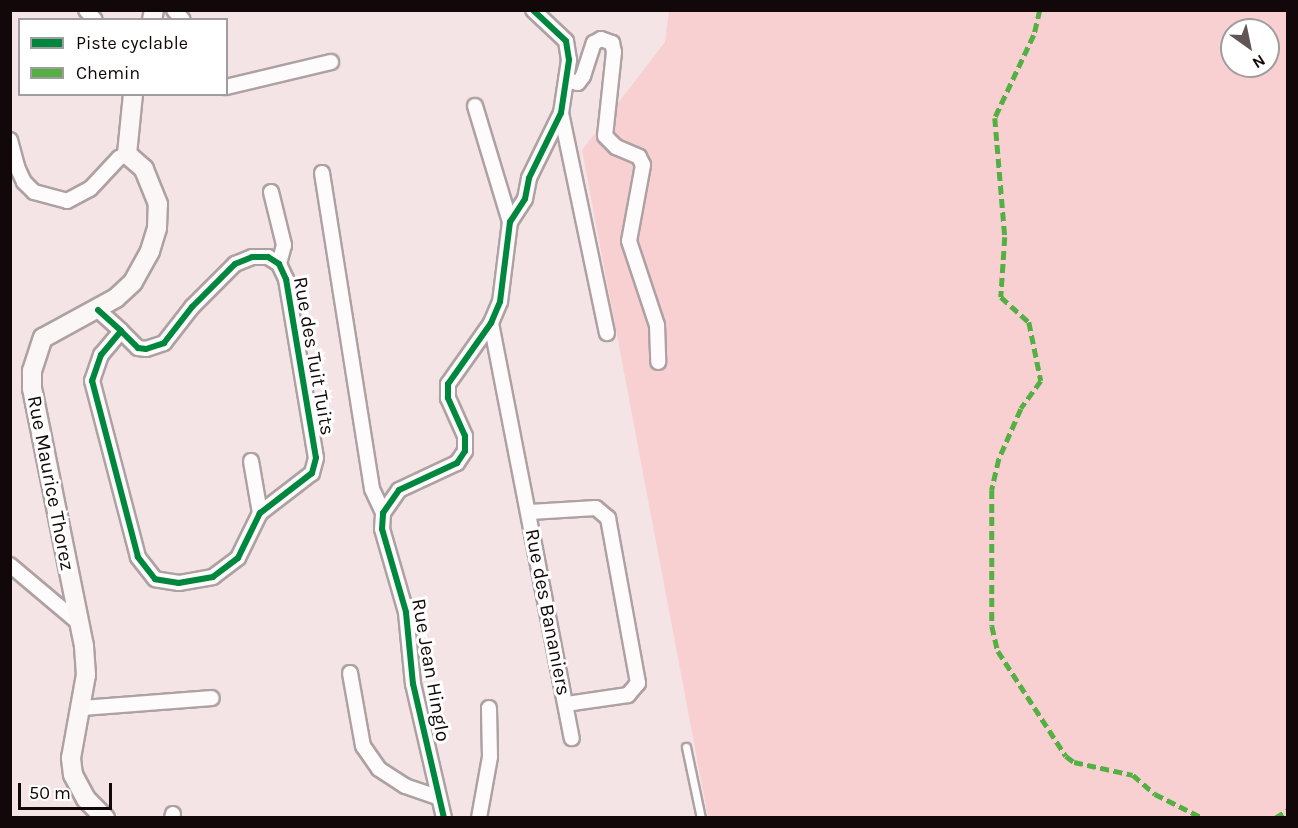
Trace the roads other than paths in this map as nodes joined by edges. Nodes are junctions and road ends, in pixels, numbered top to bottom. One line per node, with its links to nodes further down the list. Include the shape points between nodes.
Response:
1 (533, 10): 3 (street, via 566,41)
2 (331, 62): 4 (street)
3 (566, 80): 7 (street); 19 (street, via 578,83 594,44 602,39 612,43 605,136 615,147 639,157 643,165 629,241 657,325)
4 (228, 87)
5 (132, 96): 9 (street)
6 (475, 106): 13 (street)
7 (561, 113): 13 (street, via 529,178 525,199); 18 (street)
8 (10, 140): 10 (street)
9 (128, 154): 10 (street, via 119,158 90,189 67,201 34,192); 15 (street, Rue Maurice Thorez, via 144,169 153,185 158,228 133,282)
10 (14, 165)
11 (322, 173): 23 (street, Rue Jean Hinglo, via 355,359 372,489)
12 (271, 192): 14 (street, via 284,245)
13 (510, 222): 16 (street, via 500,302)
14 (279, 264): 17 (street, Rue des Tuit Tuits, via 268,257 252,257 235,264 192,307 164,343 155,348 138,348); 22 (street, Rue des Tuit Tuits, via 286,279 316,458 312,473 300,486)
15 (98, 310): 17 (street, Rue des Tuit Tuits); 25 (street, Rue Maurice Thorez, via 43,338 32,371 32,390)
16 (491, 323): 21 (street, Rue des Bananiers); 23 (street, via 448,384 448,398 465,436 465,451 457,463 399,490)
17 (121, 331): 22 (street, Rue des Tuit Tuits, via 101,355 92,381 138,557 145,569 155,579 179,583 213,577 238,558)
18 (607, 333)
19 (658, 362)
20 (251, 461): 22 (street)
21 (530, 512): 28 (street, Rue des Bananiers); 28 (street, Rue des Bananiers, via 596,508 608,518 638,682 628,695)
22 (260, 513)
23 (383, 513): 33 (street, Rue Jean Hinglo, via 382,529 406,612 413,684)
24 (10, 565): 25 (street)
25 (80, 624): 29 (street, Rue Maurice Thorez, via 86,675)
26 (350, 673): 33 (street, via 363,746 379,769 405,786)
27 (212, 698): 29 (street)
28 (566, 704): 31 (street)
29 (83, 708): 34 (street, Rue Maurice Thorez, via 71,758 73,776 86,799)
30 (489, 708): 36 (street, via 490,757)
31 (572, 738)
32 (686, 747): 37 (lane)
33 (440, 798): 35 (street, Rue Jean Hinglo)
34 (105, 818)
35 (444, 818)
36 (479, 818)
37 (701, 818)

